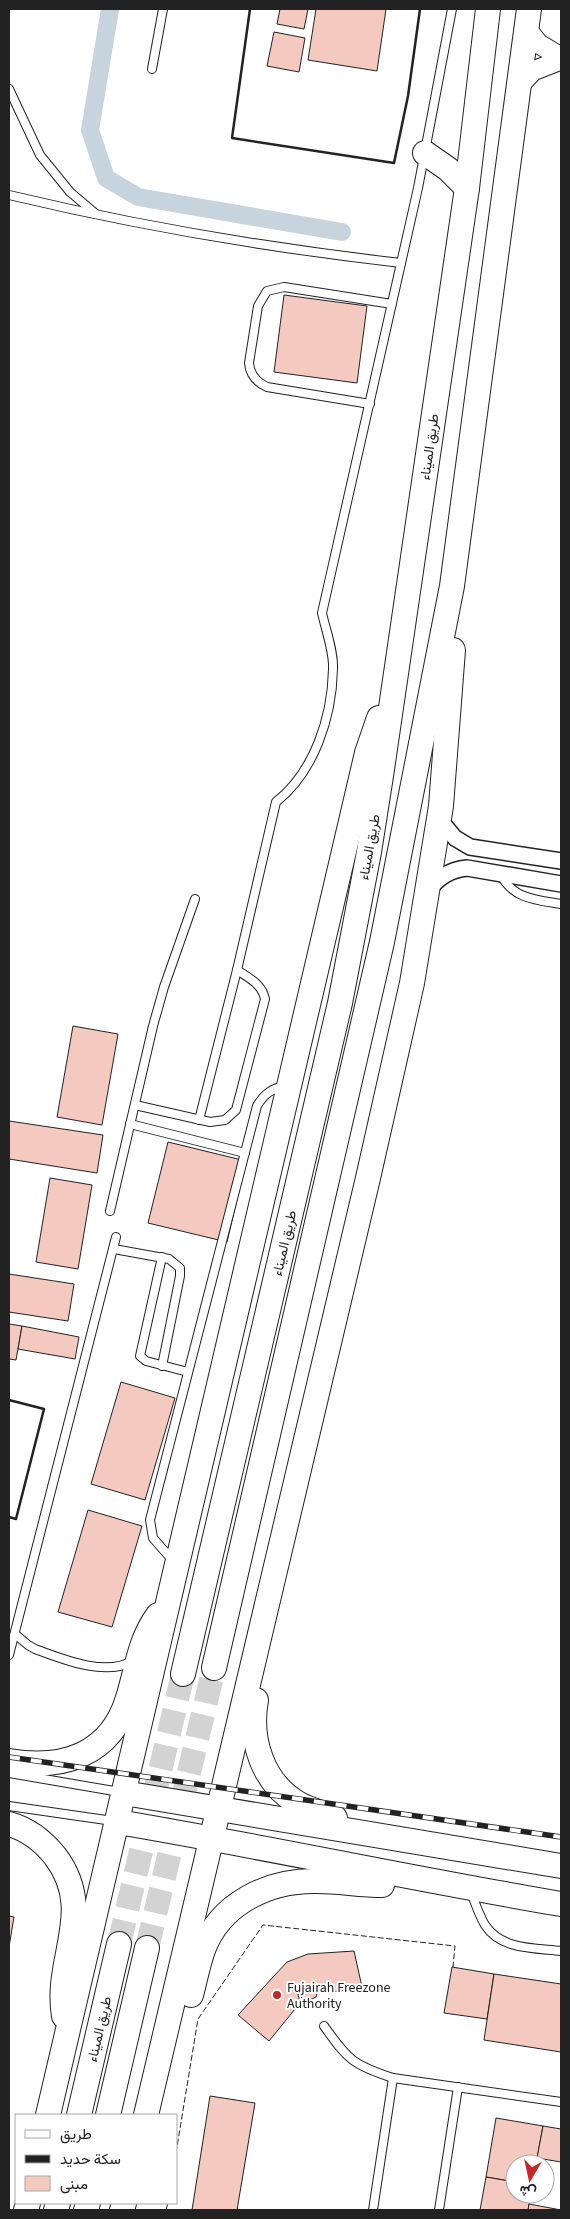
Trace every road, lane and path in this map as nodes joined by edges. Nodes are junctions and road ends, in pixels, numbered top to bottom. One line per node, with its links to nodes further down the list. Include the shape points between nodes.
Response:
1 (163, 9): 6 (lane)
2 (452, 9): 9 (lane)
3 (488, 9): 10 (highway, طريق الميناء)
4 (527, 18): 5 (street, via 539,44); 7 (highway, طريق الميناء)
5 (561, 58): 7 (street, via 532,71)
6 (152, 69)
7 (517, 88): 16 (highway, طريق الميناء)
8 (9, 89): 12 (lane, via 40,155 70,192)
9 (425, 153): 10 (highway); 13 (lane)
10 (468, 188): 17 (highway, طريق الميناء)
11 (9, 195): 12 (lane)
12 (98, 216): 13 (lane, via 269,246)
13 (401, 262): 14 (lane)
14 (392, 304): 15 (lane); 15 (lane, via 284,287 267,291 258,306 250,362 256,380 267,387)
15 (370, 404): 25 (lane, via 322,613 334,668 327,712 316,749 306,768 291,790 276,802)
16 (452, 586): 18 (highway, via 453,640); 43 (highway, طريق الميناء, via 382,942)
17 (391, 700): 26 (highway, via 378,719 370,741); 44 (highway, طريق الميناء, via 369,852 340,1003)
18 (439, 819): 19 (street, via 455,838 470,847); 22 (highway)
19 (561, 861)
20 (500, 873): 21 (street); 22 (street, via 476,868 458,869 441,876); 24 (lane, via 515,893)
21 (561, 884)
22 (428, 890): 39 (highway, via 412,984)
23 (195, 899): 27 (lane, via 164,987)
24 (561, 904)
25 (237, 970): 28 (lane); 28 (lane, via 262,988 265,1004 236,1110 218,1122)
26 (289, 1085): 30 (lane, via 271,1090 260,1100); 37 (highway)
27 (135, 1105): 28 (lane); 29 (lane)
28 (199, 1120)
29 (130, 1124): 30 (lane); 31 (lane)
30 (245, 1152): 36 (lane)
31 (110, 1211)
32 (116, 1237): 33 (lane)
33 (114, 1249): 34 (lane); 40 (lane)
34 (162, 1258): 35 (lane, via 177,1264 181,1272); 35 (lane, via 140,1353 144,1360)
35 (162, 1366): 36 (lane)
36 (188, 1372): 37 (lane, via 150,1520 153,1538)
37 (177, 1566): 38 (highway)
38 (169, 1603): 42 (highway, via 149,1628); 47 (highway)
39 (263, 1619): 49 (highway); 52 (highway, via 266,1640 253,1728 264,1766 278,1787 298,1804)
40 (15, 1634): 41 (lane); 42 (lane, via 35,1649 100,1667 123,1665)
41 (9, 1655)
42 (138, 1656): 45 (highway, via 124,1710 110,1733 100,1742 64,1762 37,1765)
43 (214, 1668)
44 (183, 1674)
45 (9, 1762)
46 (9, 1773): 47 (lane)
47 (124, 1792): 49 (highway); 50 (highway)
48 (9, 1806): 50 (lane)
49 (218, 1809): 52 (highway); 53 (highway)
50 (118, 1822): 53 (highway); 62 (highway)
51 (9, 1824): 62 (highway, via 28,1832 50,1850 72,1889 75,1918 62,1993)
52 (380, 1837): 54 (highway)
53 (212, 1838): 55 (highway); 63 (highway)
54 (561, 1866)
55 (416, 1879): 56 (highway); 63 (highway, via 400,1885 383,1886 300,1882 269,1888 244,1899 224,1916 209,1937 182,2030)
56 (469, 1888): 57 (highway); 60 (lane, via 485,1924 496,1937 512,1944)
57 (561, 1904)
58 (119, 1944): 68 (highway, طريق الميناء)
59 (147, 1948): 69 (highway, طريق الميناء)
60 (561, 1951)
61 (324, 2026): 64 (lane, via 351,2061)
62 (68, 2032): 67 (highway)
63 (159, 2060): 70 (highway)
64 (393, 2078): 65 (lane); 71 (lane)
65 (458, 2088): 66 (lane); 72 (lane)
66 (561, 2102)
67 (48, 2114)
68 (79, 2114)
69 (108, 2114)
70 (146, 2114)
71 (373, 2210)
72 (439, 2210)

